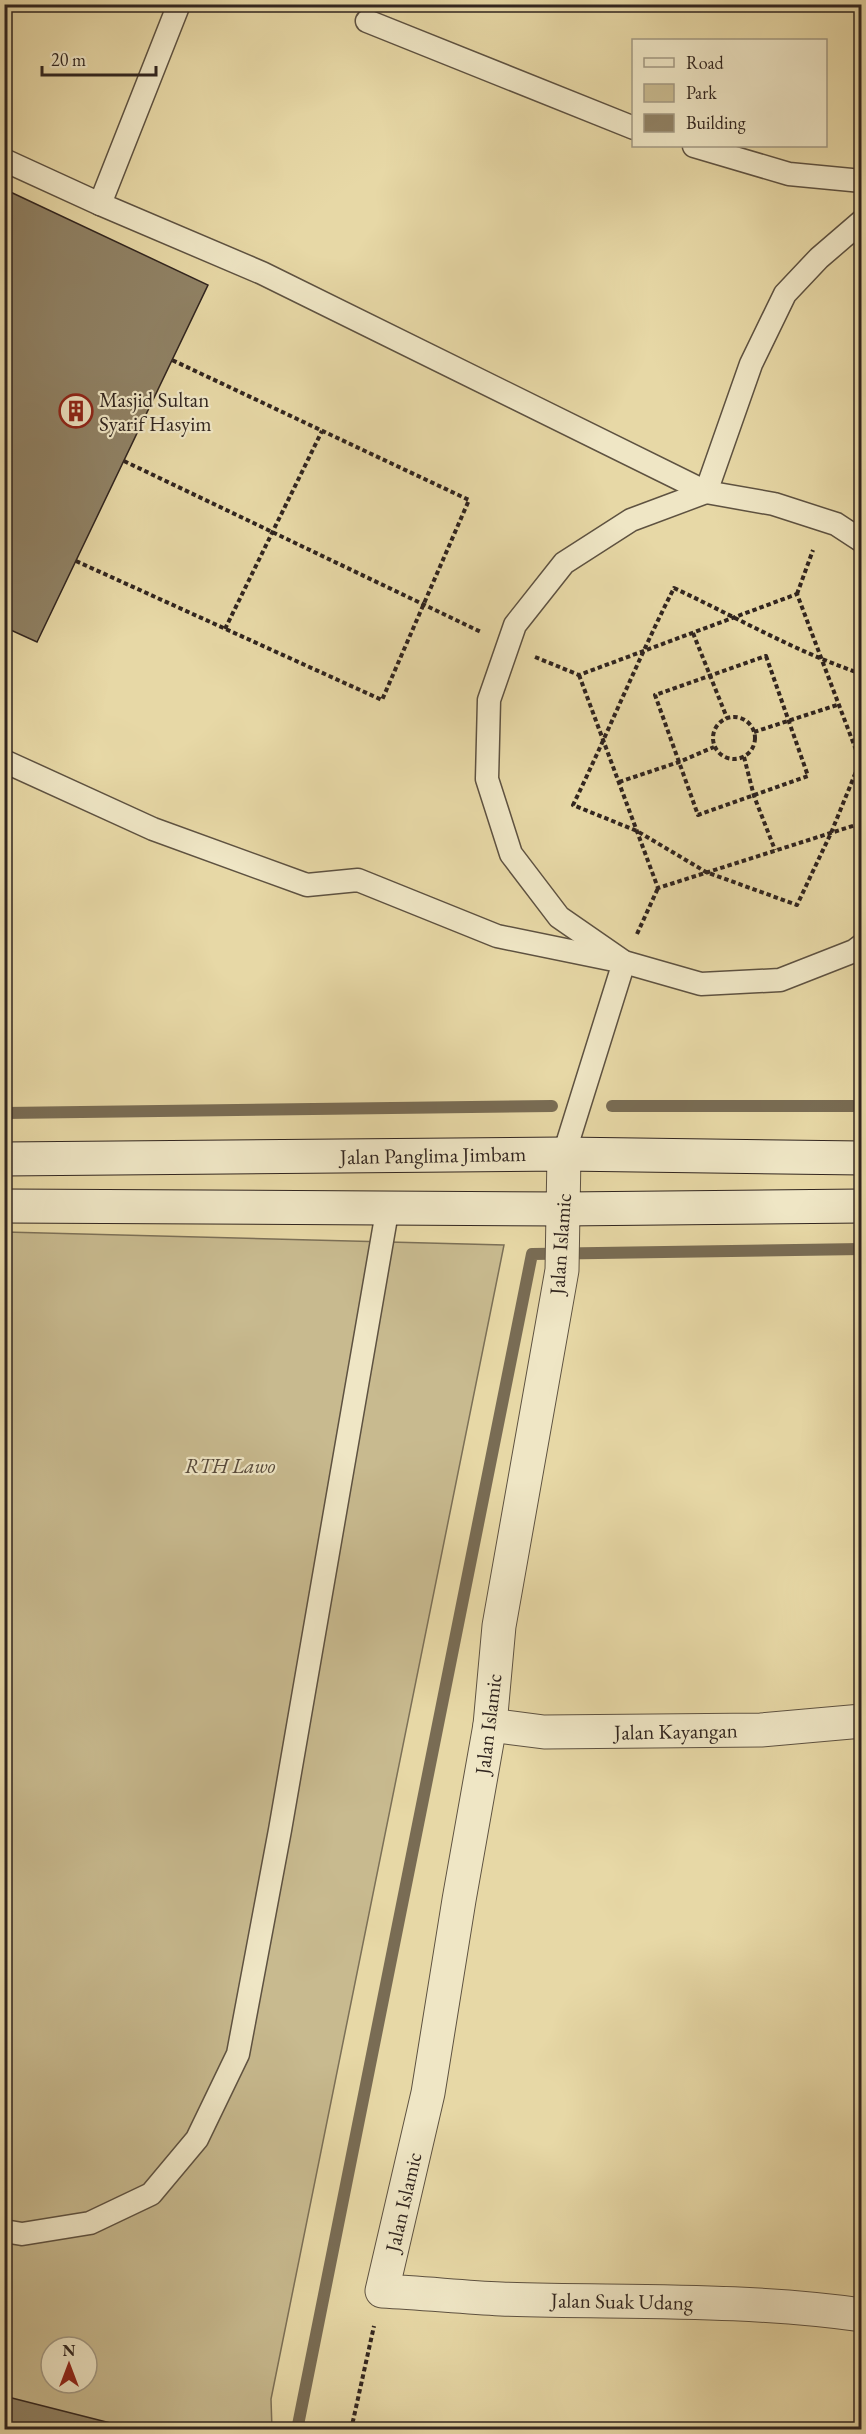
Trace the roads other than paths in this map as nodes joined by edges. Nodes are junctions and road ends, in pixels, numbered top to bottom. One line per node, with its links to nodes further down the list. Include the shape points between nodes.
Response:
1 (179, 4): 7 (lane)
2 (367, 21): 3 (lane)
3 (632, 128)
4 (697, 147): 6 (lane, via 789,174)
5 (4, 160): 7 (lane)
6 (861, 181)
7 (100, 204): 9 (lane, via 262,273)
8 (861, 221): 9 (lane, via 785,294 751,364)
9 (706, 492): 10 (lane, via 774,504 836,524); 13 (lane, via 631,520 564,563 515,625 489,699 487,778 511,854 559,917)
10 (861, 541)
11 (4, 761): 13 (lane, via 153,829 307,885 358,880 497,936)
12 (861, 945): 13 (lane, via 780,980 701,984)
13 (624, 962): 14 (lane)
14 (564, 1154): 15 (street, Jalan Panglima Jimbam); 16 (street, Jalan Panglima Jimbam); 20 (street, Jalan Islamic)
15 (861, 1158)
16 (4, 1159)
17 (4, 1206): 18 (street)
18 (388, 1206): 20 (street); 23 (lane, via 238,2054 197,2139 151,2194 90,2223 22,2234)
19 (861, 1206): 20 (street)
20 (564, 1209): 22 (street, Jalan Islamic, via 562,1270 499,1626)
21 (861, 1721): 22 (street, Jalan Kayangan, via 761,1730 681,1731 544,1732)
22 (490, 1725): 24 (street, Jalan Islamic, via 428,2093)
23 (4, 2231)
24 (382, 2291): 25 (street, Jalan Suak Udang, via 501,2299 666,2301)
25 (861, 2315)

